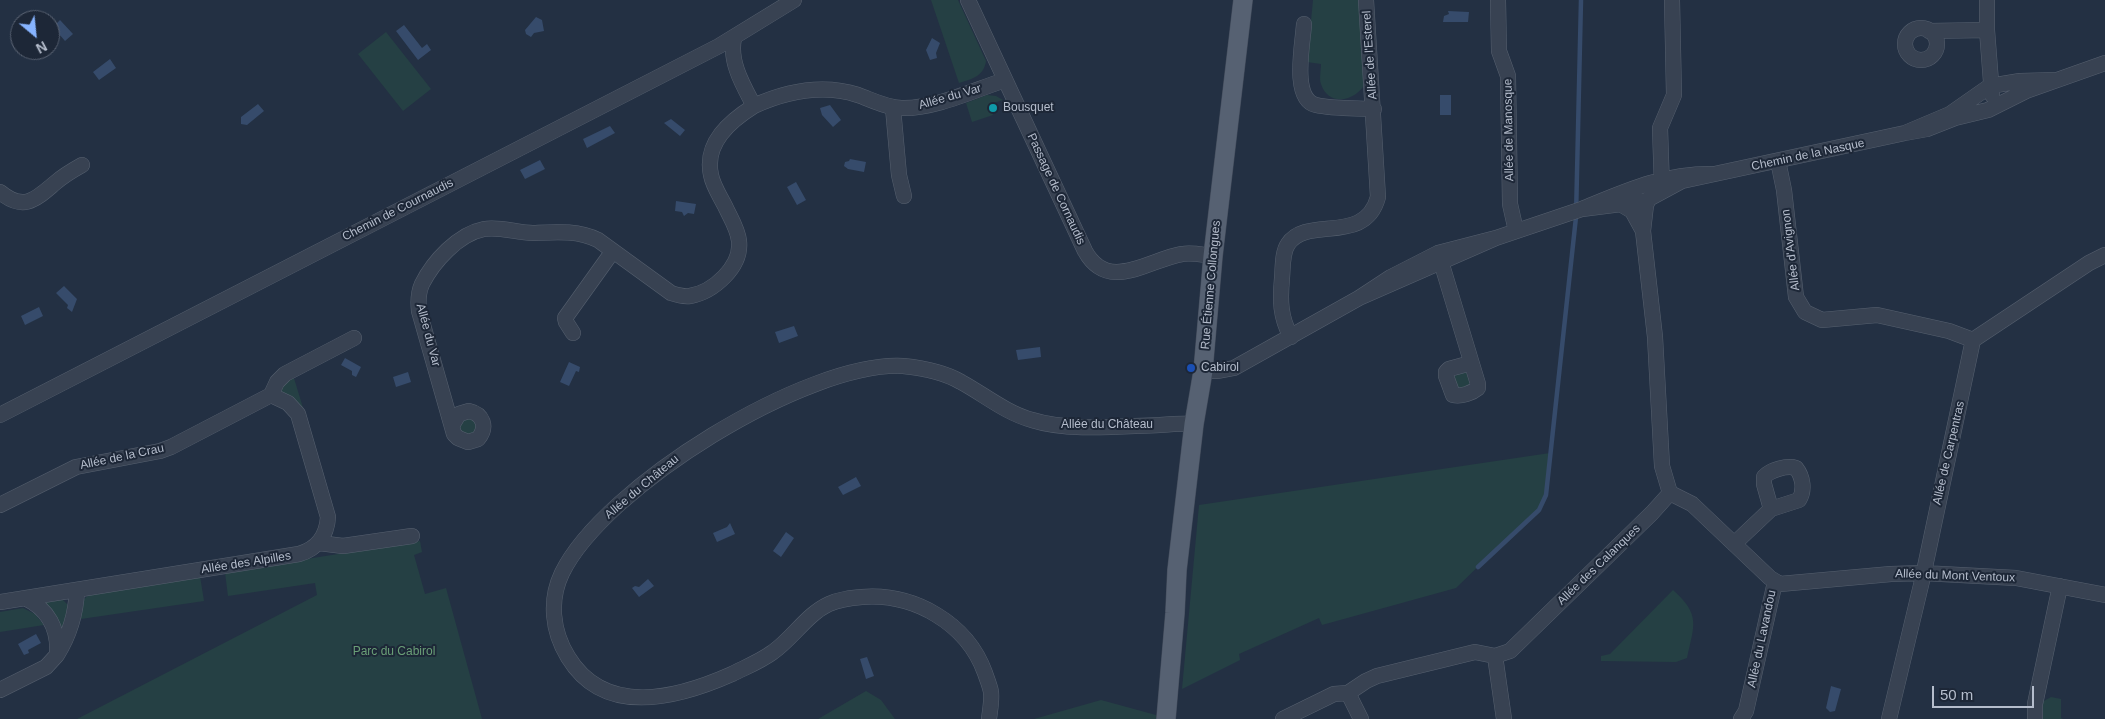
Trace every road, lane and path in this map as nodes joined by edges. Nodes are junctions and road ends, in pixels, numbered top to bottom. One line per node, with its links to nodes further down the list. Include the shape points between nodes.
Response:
1 (794, 0): 11 (street, Chemin de Cournaudis)
2 (968, 0): 15 (street, Passage de Cornaudis)
3 (1243, 0): 36 (main road, Rue Étienne Collongues)
4 (1366, 0): 22 (street, Allée de l'Esterel)
5 (1498, 0): 32 (street, Allée de Manosque, via 1499,51 1508,76 1510,204)
6 (1672, 0): 27 (street, via 1674,95 1660,128)
7 (1987, 0): 9 (street)
8 (1304, 24): 22 (street, Allée de l'Esterel, via 1300,84 1304,96 1316,105)
9 (1987, 30): 10 (street); 17 (street)
10 (1929, 31)
11 (734, 38): 12 (street, Chemin de Cournaudis); 14 (street, via 733,56)
12 (719, 46): 14 (street, via 727,66); 45 (street, Chemin de Cournaudis)
13 (2105, 63): 16 (street, Chemin de la Nasque)
14 (740, 80): 20 (street)
15 (1005, 80): 21 (street, Allée du Var, via 928,105); 36 (street, Passage de Cornaudis, via 1085,251 1096,265 1106,271 1123,272 1181,254)
16 (2057, 80): 17 (street, Chemin de la Nasque); 18 (street, Chemin de la Nasque)
17 (1990, 86): 18 (street, via 2002,95); 19 (street, Chemin de la Nasque); 23 (street, via 1992,96)
18 (2014, 96): 23 (street, Chemin de la Nasque)
19 (1972, 97): 23 (street, via 1972,104); 24 (street, Chemin de la Nasque, via 1950,114)
20 (754, 106): 21 (street, Allée du Var, via 781,95 822,89 845,92); 34 (street, Allée du Var, via 725,128 710,158 711,176 740,243 735,263 725,276 697,294 679,296)
21 (893, 108): 29 (street)
22 (1374, 109): 39 (street, Allée de l'Esterel, via 1379,190 1373,211 1355,224 1297,236 1285,251 1280,303 1282,318)
23 (1979, 112): 24 (street, Chemin de la Nasque)
24 (1905, 134): 25 (street, Chemin de la Nasque)
25 (1778, 161): 27 (street, Chemin de la Nasque); 41 (street, Allée d'Avignon, via 1796,296 1805,312 1822,320 1877,315 1949,331)
26 (82, 165): 28 (street, via 34,200 15,202)
27 (1654, 189): 30 (street); 31 (street, Chemin de la Nasque); 33 (street, via 1646,205)
28 (0, 192)
29 (904, 196)
30 (1627, 204): 31 (street, Chemin de la Nasque); 33 (street)
31 (1576, 211): 32 (street, Chemin de la Nasque)
32 (1516, 231): 37 (street, Chemin de la Nasque)
33 (1643, 231): 48 (street, via 1662,466)
34 (613, 251): 38 (street, via 565,318); 46 (street, Allée du Var, via 598,240 579,233 518,233 485,228 465,237 445,254 422,285 418,298 419,311)
35 (2105, 255): 41 (street)
36 (1213, 256): 43 (main road, Rue Étienne Collongues)
37 (1440, 258): 39 (street, Chemin de la Nasque, via 1359,298); 42 (street)
38 (572, 332)
39 (1291, 337): 43 (street, Chemin de la Nasque, via 1234,368)
40 (354, 338): 44 (street, Allée de la Crau, via 285,374)
41 (1973, 340): 54 (street, Allée de Carpentras)
42 (1471, 363)
43 (1203, 371): 47 (main road, Rue Étienne Collongues)
44 (271, 395): 49 (street, Allée de la Crau, via 171,447 76,467); 52 (street, via 288,403 298,414 328,517 326,531)
45 (0, 415)
46 (453, 424)
47 (1194, 424): 65 (street, Allée du Château, via 1102,427 1046,424 997,404 959,380 943,374 900,366 868,368 776,402 688,450 612,510 573,554 558,582 553,607 562,646 576,669 596,686 614,694 668,696 713,682 771,654 810,617 829,604 882,596 902,599 942,618 975,650 991,690); 66 (main road, Rue Étienne Collongues, via 1177,570)
48 (1670, 493): 53 (street, Allée du Lavandou, via 1692,504); 62 (street, Allée des Calanques, via 1510,651)
49 (0, 506)
50 (1770, 509): 53 (street)
51 (412, 536): 52 (street, via 344,546)
52 (319, 543): 57 (street, Allée des Alpilles, via 299,554)
53 (1734, 544): 55 (street, Allée du Lavandou)
54 (1923, 573): 55 (street, Allée du Mont Ventoux, via 1786,584); 56 (street, Allée du Mont Ventoux, via 2007,577); 71 (street, Allée de Carpentras)
55 (1775, 582): 70 (street, Allée du Lavandou, via 1746,712)
56 (2060, 586): 58 (street, Allée du Mont Ventoux); 72 (street, via 2035,704)
57 (77, 590): 59 (street, Allée des Alpilles); 61 (street, via 67,638)
58 (2105, 595)
59 (25, 598): 60 (street, Allée des Alpilles); 61 (street, via 47,614 58,639)
60 (0, 602)
61 (57, 655): 63 (street, via 46,667)
62 (1495, 656): 64 (street, via 1475,652 1383,675); 69 (street)
63 (0, 690)
64 (1348, 693): 67 (street, via 1334,694); 68 (street)
65 (989, 719)
66 (1166, 719)
67 (1283, 719)
68 (1360, 719)
69 (1504, 719)
70 (1741, 719)
71 (1889, 719)
72 (2035, 719)

